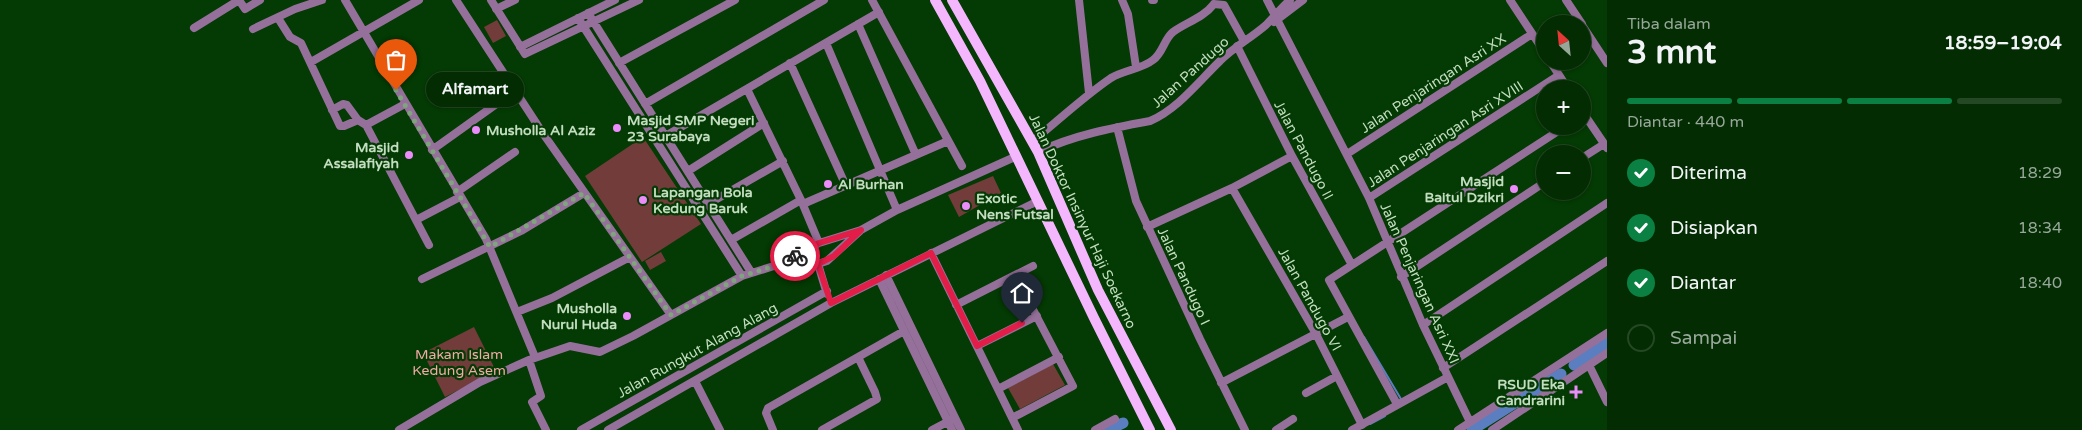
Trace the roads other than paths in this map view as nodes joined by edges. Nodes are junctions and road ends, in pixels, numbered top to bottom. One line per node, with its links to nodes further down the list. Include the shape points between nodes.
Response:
1 (260, 0): 34 (street, via 245,9 238,1)
2 (322, 0): 28 (street)
3 (345, 0): 36 (street)
4 (419, 0): 36 (street)
5 (456, 0): 53 (street)
6 (491, 0): 23 (street)
7 (515, 0): 23 (street)
8 (615, 0): 26 (street)
9 (639, 0): 31 (street)
10 (735, 0): 45 (street)
11 (824, 0): 56 (street)
12 (872, 0): 25 (street)
13 (935, 0): 24 (main road)
14 (1079, 0): 54 (street)
15 (1122, 0): 48 (street, via 1128,14)
16 (1267, 0): 30 (street, Jalan Penjaringan Asri XXI)
17 (1290, 0): 30 (street, Jalan Pandugo)
18 (1303, 0): 30 (street, Jalan Pandugo)
19 (1510, 0): 37 (street)
20 (1566, 0): 27 (street)
21 (953, 1): 24 (main road, via 943,2); 67 (main road, Jalan Doktor Insinyur Haji Soekarno)
22 (1213, 2): 40 (street, via 1224,5); 48 (street, via 1203,15 1171,34 1152,61)
23 (496, 9): 43 (street)
24 (940, 10): 75 (main road)
25 (879, 12): 32 (street); 66 (street)
26 (588, 13): 29 (street); 31 (street)
27 (1576, 15)
28 (278, 18): 35 (street); 44 (street, via 290,37 300,43)
29 (578, 18): 33 (street); 43 (street)
30 (1275, 18): 40 (street, Jalan Pandugo); 72 (street, Jalan Penjaringan Asri XXI)
31 (594, 22): 33 (street); 45 (street)
32 (858, 24): 41 (street); 74 (street)
33 (583, 26): 43 (street, via 525,54); 65 (street)
34 (194, 28)
35 (253, 29)
36 (363, 33): 44 (street); 55 (street)
37 (1532, 34): 39 (street); 72 (street, Jalan Penjaringan Asri XX)
38 (1591, 38): 46 (street)
39 (1536, 40)
40 (1244, 41): 42 (street, Jalan Pandugo)
41 (826, 43): 47 (street); 78 (street)
42 (1237, 46): 62 (street, Jalan Pandugo, via 1158,118); 76 (street, Jalan Pandugo II)
43 (520, 47)
44 (311, 62): 57 (street)
45 (619, 63): 56 (street)
46 (1607, 63)
47 (790, 64): 52 (street); 81 (street)
48 (1136, 67): 54 (street, via 1124,71)
49 (1556, 70): 50 (street)
50 (1559, 75): 51 (street); 86 (street, Jalan Penjaringan Asri XVIII)
51 (1562, 80)
52 (747, 89): 59 (street); 64 (street)
53 (516, 90): 69 (street); 84 (street)
54 (1089, 94): 67 (street)
55 (405, 104): 61 (street); 69 (street)
56 (645, 104): 64 (street)
57 (332, 110): 58 (street, via 346,105); 58 (street, via 341,127)
58 (358, 120): 61 (street)
59 (764, 123): 77 (street); 79 (street)
60 (1591, 124): 68 (street)
61 (366, 125): 92 (street)
62 (1117, 127): 71 (street, Jalan Pandugo); 93 (street, Jalan Pandugo I, via 1136,201)
63 (1552, 135): 97 (street)
64 (665, 136): 65 (street); 79 (street)
65 (656, 141): 108 (street)
66 (948, 141): 74 (street); 80 (street)
67 (1032, 141): 71 (main road, Jalan Doktor Insinyur Haji Soekarno)
68 (1606, 146): 73 (street)
69 (432, 150): 85 (street)
70 (515, 152): 85 (street)
71 (1038, 152): 116 (main road, Jalan Doktor Insinyur Haji Soekarno)
72 (1347, 154): 86 (street, Jalan Penjaringan Asri XXI)
73 (1591, 154)
74 (916, 155): 78 (street)
75 (1017, 156): 80 (street); 87 (main road)
76 (1292, 156): 82 (street); 105 (street, Jalan Pandugo II)
77 (783, 161): 88 (street); 90 (street)
78 (881, 170): 81 (street); 91 (street)
79 (688, 171): 90 (street)
80 (965, 172): 91 (street)
81 (846, 186): 88 (street)
82 (1232, 188): 93 (street); 126 (street, Jalan Pandugo VI)
83 (1536, 188): 110 (street)
84 (584, 193): 99 (street); 101 (street)
85 (459, 194): 92 (street); 99 (street)
86 (1369, 198): 97 (street, Jalan Penjaringan Asri XXI)
87 (1038, 201): 100 (street, Jalan Rungkut Alang Alang); 121 (main road)
88 (802, 202): 95 (street); 96 (street)
89 (1607, 203): 122 (street)
90 (708, 204): 95 (street)
91 (897, 210): 94 (street)
92 (416, 220): 98 (street)
93 (1147, 226): 140 (street, Jalan Pandugo I)
94 (861, 230): 96 (street); 103 (street, via 834,256)
95 (731, 240): 107 (street)
96 (819, 243): 104 (street)
97 (1387, 243): 105 (street); 110 (street, Jalan Penjaringan Asri XXI)
98 (429, 245)
99 (490, 247): 111 (street); 117 (street)
100 (931, 253): 109 (street, Jalan Rungkut Alang Alang); 115 (street)
101 (630, 257): 117 (street, via 552,298); 118 (street)
102 (1607, 261): 135 (street)
103 (818, 264): 104 (street); 112 (street)
104 (777, 265): 107 (street)
105 (1352, 265): 120 (street, via 1328,280)
106 (1033, 266): 115 (street)
107 (751, 272): 108 (street)
108 (742, 276): 118 (street)
109 (882, 277): 114 (street, Jalan Rungkut Alang Alang); 123 (street); 147 (street)
110 (1401, 277): 122 (street, Jalan Penjaringan Asri XXI)
111 (422, 279)
112 (826, 291): 114 (street); 153 (street, Jalan Rungkut Alang Alang)
113 (1027, 298): 119 (street)
114 (831, 303): 139 (street, Jalan Rungkut Alang Alang)
115 (956, 305): 128 (street)
116 (1108, 309): 121 (main road, via 1106,316); 124 (main road, Jalan Doktor Insinyur Haji Soekarno)
117 (517, 312): 132 (street)
118 (671, 315): 132 (street, via 600,352 570,346)
119 (1037, 316): 128 (street); 131 (street)
120 (1348, 317): 126 (street); 144 (street)
121 (1094, 318): 127 (main road)
122 (1422, 325): 135 (street, Jalan Penjaringan Asri XXI)
123 (904, 330): 130 (street); 147 (street)
124 (1120, 333): 127 (main road, via 1108,333); 164 (main road, Jalan Doktor Insinyur Haji Soekarno)
125 (1607, 333): 133 (street)
126 (1316, 334): 137 (street, Jalan Pandugo VI); 140 (street)
127 (1105, 342): 163 (main road)
128 (977, 346): 141 (street)
129 (1607, 353): 134 (street)
130 (858, 357): 156 (street, via 768,408 766,413); 157 (street, via 877,399)
131 (1059, 357): 141 (street); 145 (street, via 1073,386)
132 (532, 358): 151 (street, via 480,382); 152 (street, via 541,396 532,402)
133 (1564, 361): 136 (street); 149 (street)
134 (1589, 365): 136 (street); 143 (street)
135 (1443, 368): 138 (street, Jalan Penjaringan Asri XXI)
136 (1574, 375): 169 (street)
137 (1337, 376): 142 (street); 150 (street, Jalan Pandugo VI)
138 (1448, 377): 144 (street); 149 (street, Jalan Penjaringan Asri XXI)
139 (695, 381): 154 (street, Jalan Rungkut Alang Alang); 155 (street)
140 (1221, 383): 165 (street, Jalan Pandugo I)
141 (998, 389): 145 (street)
142 (1306, 393)
143 (1607, 402)
144 (1400, 403): 150 (street)
145 (1012, 418): 161 (street)
146 (1293, 419): 166 (street)
147 (952, 420): 158 (street); 159 (street); 160 (street)
148 (1116, 420): 162 (street)
149 (1470, 422): 168 (street)
150 (1362, 425): 167 (street)
151 (399, 430)
152 (546, 430)
153 (580, 430)
154 (608, 430)
155 (720, 430)
156 (773, 430)
157 (822, 430)
158 (932, 430)
159 (952, 430)
160 (961, 430)
161 (1018, 430)
162 (1094, 430)
163 (1150, 430)
164 (1171, 430)
165 (1245, 430)
166 (1276, 430)
167 (1352, 430)
168 (1458, 430)
169 (1492, 430)

